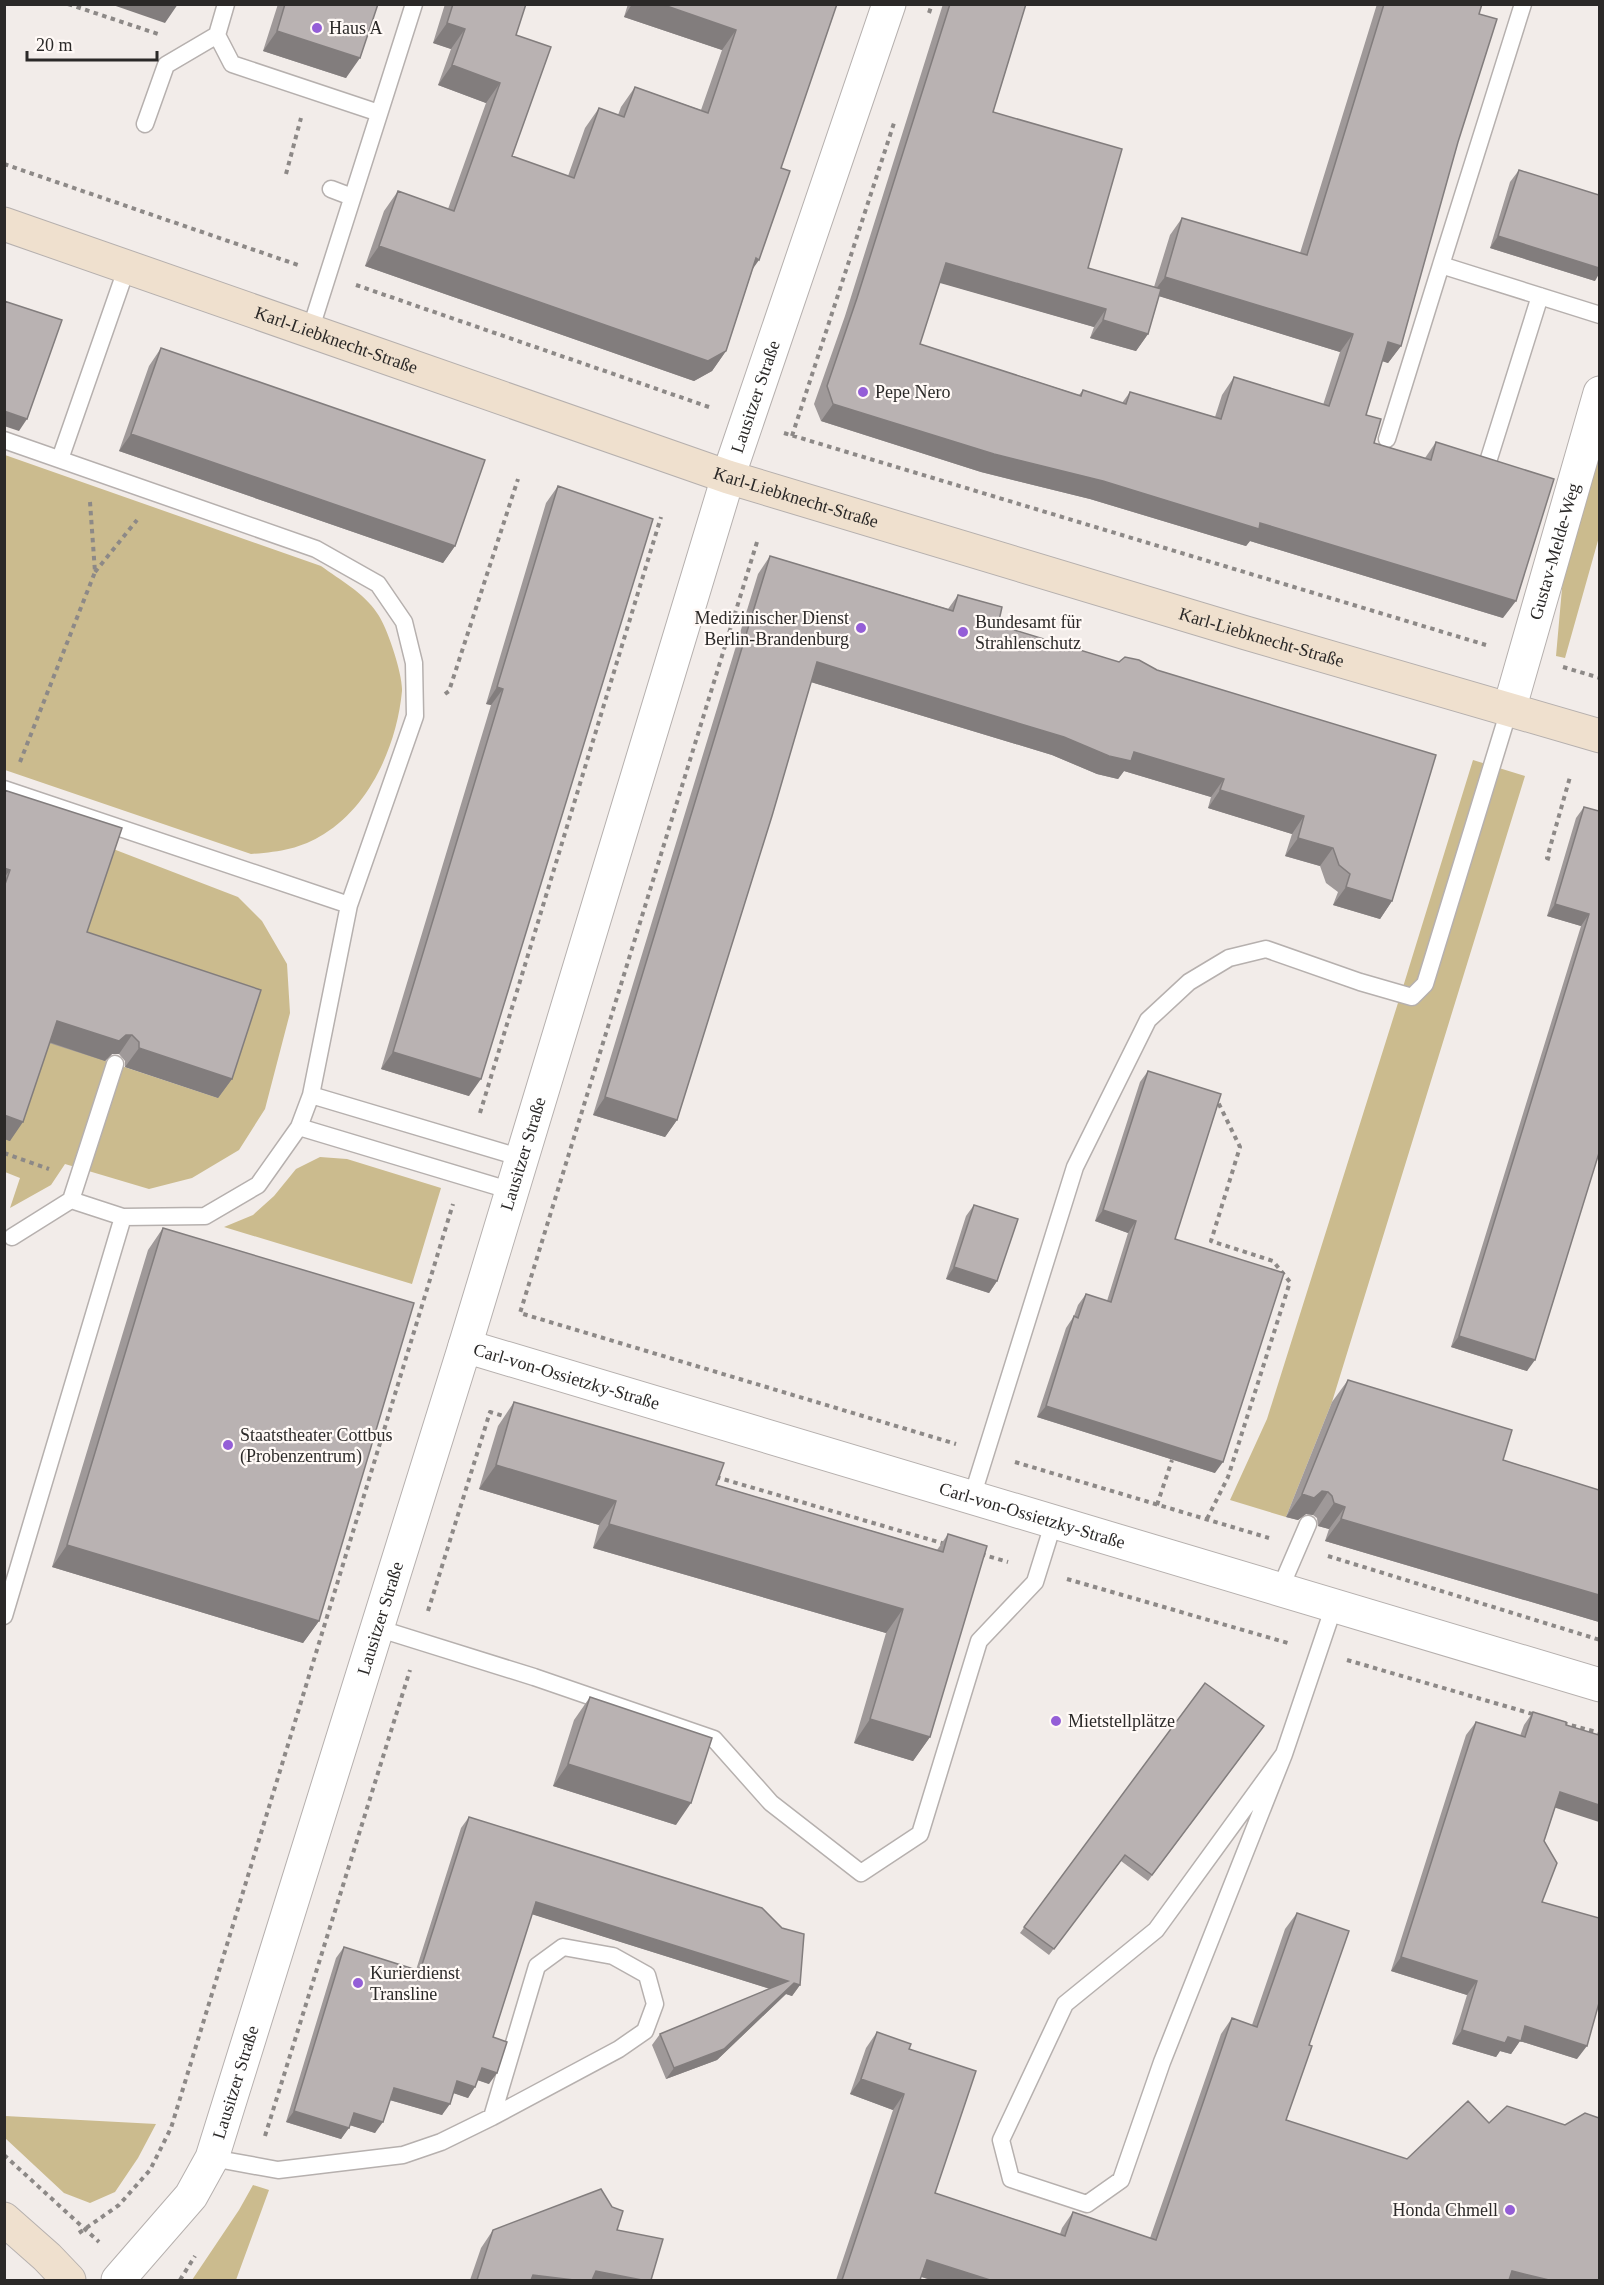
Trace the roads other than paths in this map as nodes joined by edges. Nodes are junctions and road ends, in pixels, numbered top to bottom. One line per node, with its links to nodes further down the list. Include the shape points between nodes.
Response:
1 (226, 4): 5 (lane)
2 (414, 4): 6 (lane)
3 (889, 4): 21 (street, Lausitzer Straße)
4 (1523, 4): 11 (lane)
5 (217, 35): 6 (lane, via 232,64); 7 (lane, via 166,65)
6 (379, 113): 9 (lane)
7 (145, 124)
8 (331, 189): 9 (lane)
9 (352, 196): 15 (lane)
10 (4, 224): 12 (main road, Karl-Liebknecht-Straße)
11 (1441, 265): 13 (lane); 17 (lane)
12 (127, 267): 15 (main road, Karl-Liebknecht-Straße); 19 (lane)
13 (1540, 296): 14 (lane); 20 (lane)
14 (1599, 315)
15 (310, 331): 21 (main road, Karl-Liebknecht-Straße)
16 (1599, 393): 22 (street, Gustav-Melde-Weg)
17 (1387, 439)
18 (4, 440): 19 (lane)
19 (60, 459): 25 (lane, via 316,549 378,584 404,622 414,663 415,716)
20 (1486, 468)
21 (728, 477): 22 (main road, Karl-Liebknecht-Straße); 29 (street, Lausitzer Straße)
22 (1509, 710): 23 (main road, Karl-Liebknecht-Straße); 35 (lane, via 1425,984 1412,997 1266,949 1229,958 1189,982 1148,1020 1075,1167)
23 (1599, 736)
24 (8, 790): 25 (lane)
25 (349, 905): 27 (lane)
26 (115, 1064): 31 (lane)
27 (311, 1095): 28 (lane); 29 (lane)
28 (299, 1127): 30 (lane); 32 (lane, via 258,1185 205,1216)
29 (522, 1158): 30 (street, Lausitzer Straße)
30 (512, 1191): 34 (street, Lausitzer Straße)
31 (71, 1200): 32 (lane); 33 (lane)
32 (123, 1217): 40 (lane)
33 (12, 1237)
34 (465, 1346): 35 (street, Carl-von-Ossietzky-Straße); 41 (street, Lausitzer Straße)
35 (972, 1497): 36 (street, Carl-von-Ossietzky-Straße)
36 (1054, 1521): 38 (street, Carl-von-Ossietzky-Straße); 41 (lane, via 1035,1581 979,1641 920,1834 861,1873 771,1803 714,1739)
37 (1308, 1524): 38 (lane)
38 (1280, 1589): 39 (street, Carl-von-Ossietzky-Straße)
39 (1334, 1606): 42 (street, Carl-von-Ossietzky-Straße); 43 (lane)
40 (4, 1616)
41 (377, 1628): 45 (street, Lausitzer Straße)
42 (1599, 1686)
43 (1284, 1754): 43 (lane, via 1156,1930 1065,2004 1000,2140 1011,2179 1087,2204 1121,2181 1162,2062)
44 (492, 2117): 44 (lane, via 537,1966 563,1947 613,1956 647,1975 655,2004 645,2031 620,2049); 45 (lane, via 403,2155 278,2170)
45 (212, 2158): 47 (street, Lausitzer Straße, via 191,2196)
46 (4, 2219): 48 (main road)
47 (123, 2275)
48 (69, 2280)

